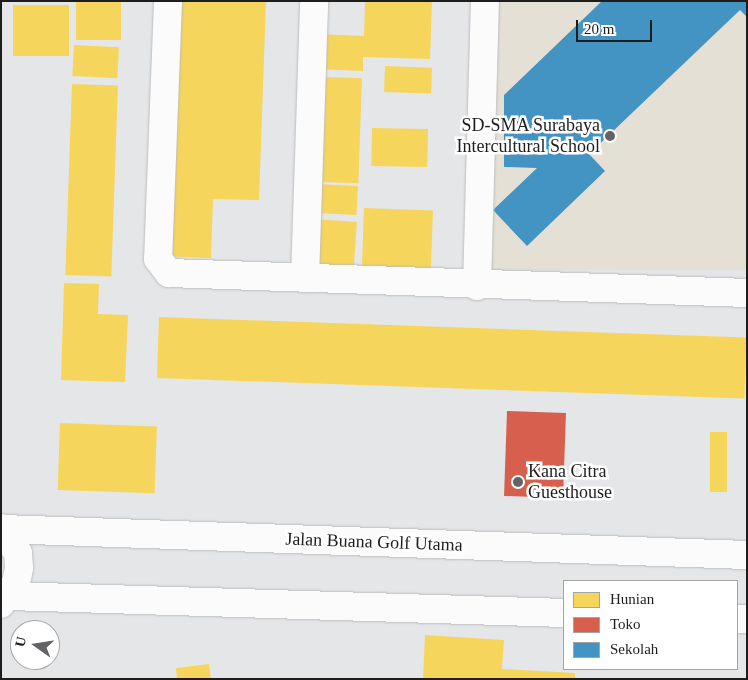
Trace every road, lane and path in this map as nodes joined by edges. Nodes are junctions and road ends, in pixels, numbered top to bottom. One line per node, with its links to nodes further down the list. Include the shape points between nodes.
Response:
1 (168, 1): 4 (street, via 160,267 179,274)
2 (314, 1): 4 (street)
3 (486, 1): 5 (street)
4 (306, 278): 5 (street)
5 (477, 286): 6 (street)
6 (747, 293)
7 (2, 528): 8 (street, Jalan Buana Golf Utama); 9 (street, via 18,553 16,583)
8 (747, 555)
9 (5, 600): 10 (street)
10 (563, 614)

